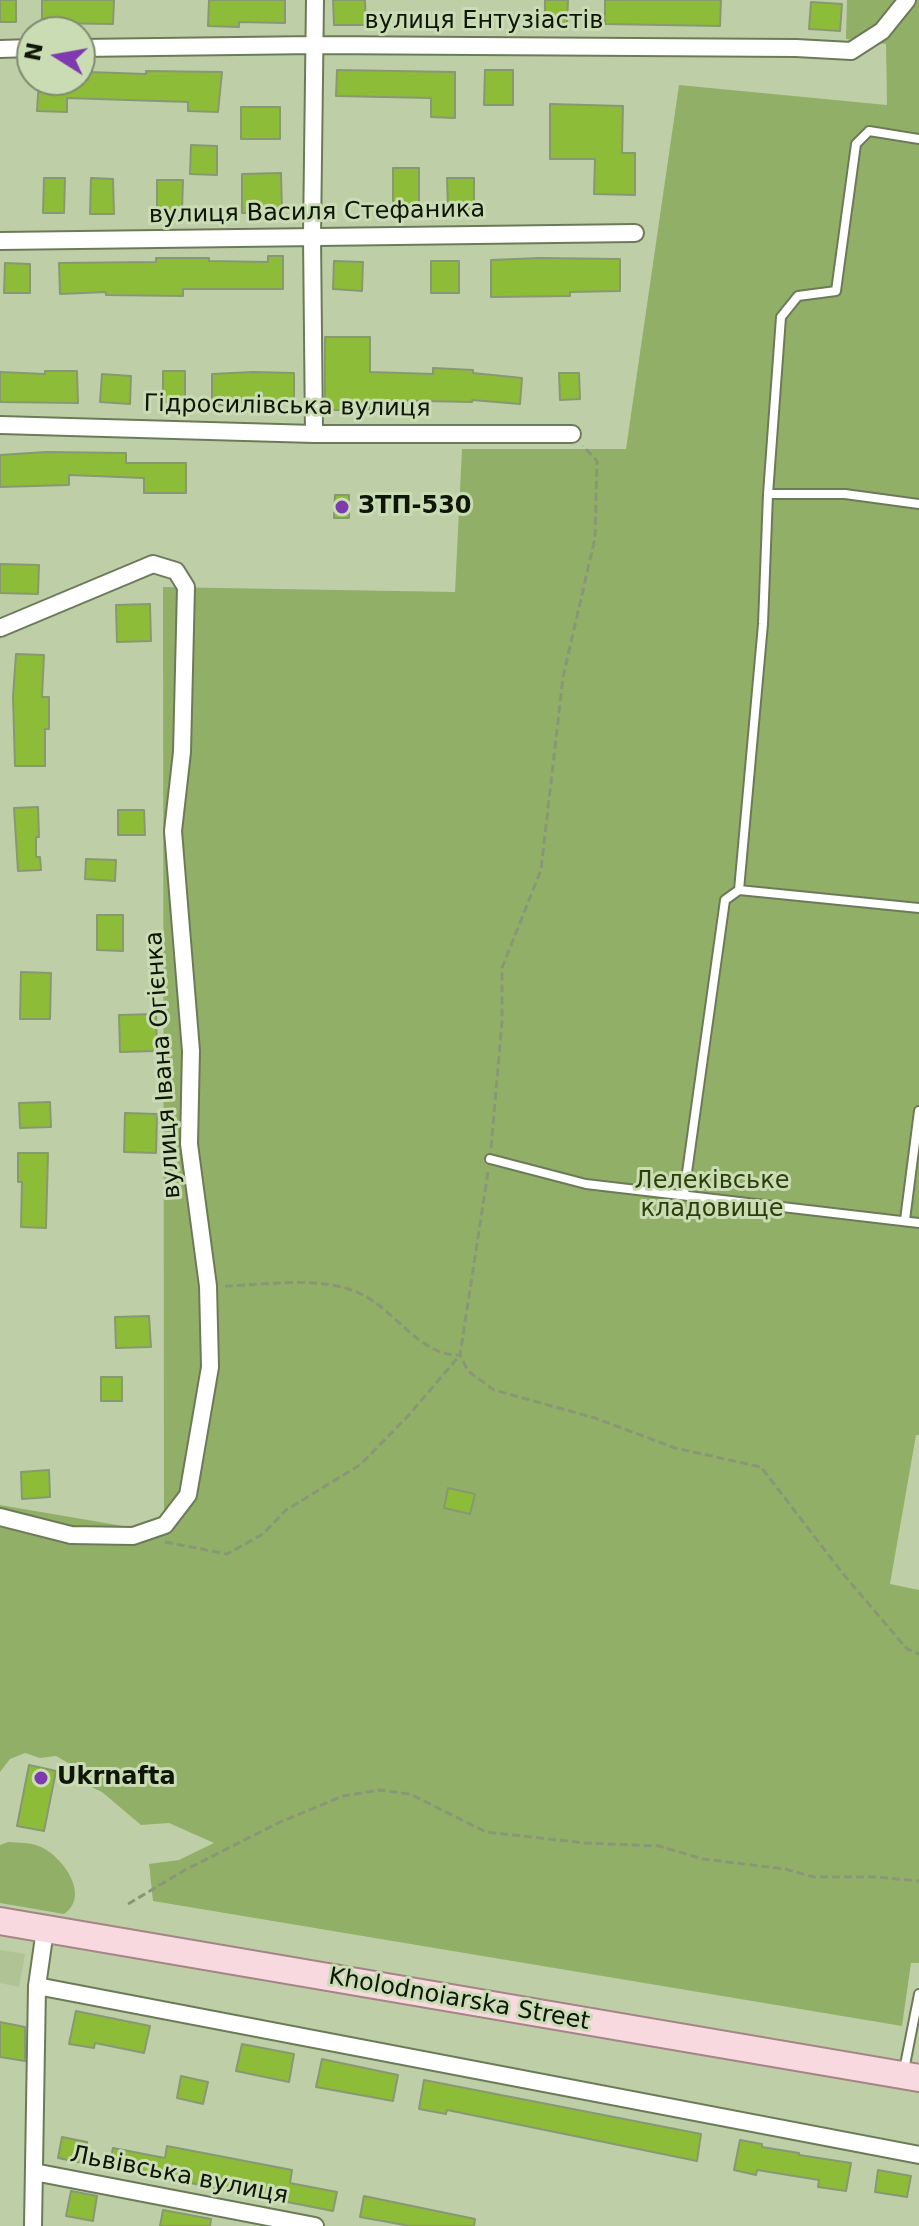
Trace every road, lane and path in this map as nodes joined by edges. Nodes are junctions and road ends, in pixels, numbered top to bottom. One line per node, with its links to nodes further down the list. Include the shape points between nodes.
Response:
1 (315, 0): 3 (street)
2 (907, 0): 3 (street, вулиця Ентузіастів, via 882,31 851,51)
3 (315, 45): 4 (street, вулиця Ентузіастів); 7 (street)
4 (96, 48)
5 (919, 139): 12 (lane, via 869,131 856,144 836,291 798,296 781,317)
6 (635, 233): 7 (street, вулиця Василя Стефаника)
7 (312, 236): 8 (street, вулиця Василя Стефаника); 10 (street)
8 (0, 241)
9 (0, 425): 10 (street, Гідросилівська вулиця)
10 (314, 434): 11 (street, Гідросилівська вулиця)
11 (572, 434): 18 (path, via 597,461 595,538 563,677 541,870 502,968)
12 (768, 494): 13 (lane, via 845,494); 15 (lane, via 763,624)
13 (919, 504)
14 (0, 628): 22 (street, вулиця Івана Огієнка, via 153,564 176,571 186,587 182,752 173,831 191,1051 189,1144)
15 (739, 890): 16 (lane); 19 (lane, via 725,900)
16 (919, 908)
17 (919, 1111): 20 (lane)
18 (490, 1159): 19 (lane, via 586,1184); 23 (path)
19 (684, 1194): 20 (lane)
20 (905, 1220): 21 (lane)
21 (919, 1223)
22 (208, 1286): 23 (path, via 339,1287 377,1304 445,1356); 25 (street, вулиця Івана Огієнка, via 210,1367 188,1495 165,1525)
23 (460, 1355): 25 (path, via 360,1465 227,1554); 26 (path, via 468,1371 494,1390 595,1418 675,1448 761,1467 844,1575 907,1649)
24 (0, 1517): 25 (street, вулиця Івана Огієнка, via 71,1535)
25 (133, 1536)
26 (919, 1654)
27 (919, 1881): 28 (path, via 814,1877 703,1859 659,1846 486,1832 410,1794 379,1790 343,1796 278,1823)
28 (128, 1904)
29 (0, 1921): 30 (main road, Kholodnoiarska Street)
30 (45, 1930): 31 (street); 33 (main road, Kholodnoiarska Street)
31 (37, 1986): 34 (street); 35 (street)
32 (919, 1994): 33 (lane)
33 (911, 2076)
34 (919, 2155)
35 (34, 2172): 36 (street); 37 (street, Львівська вулиця)
36 (33, 2226)
37 (315, 2226)

